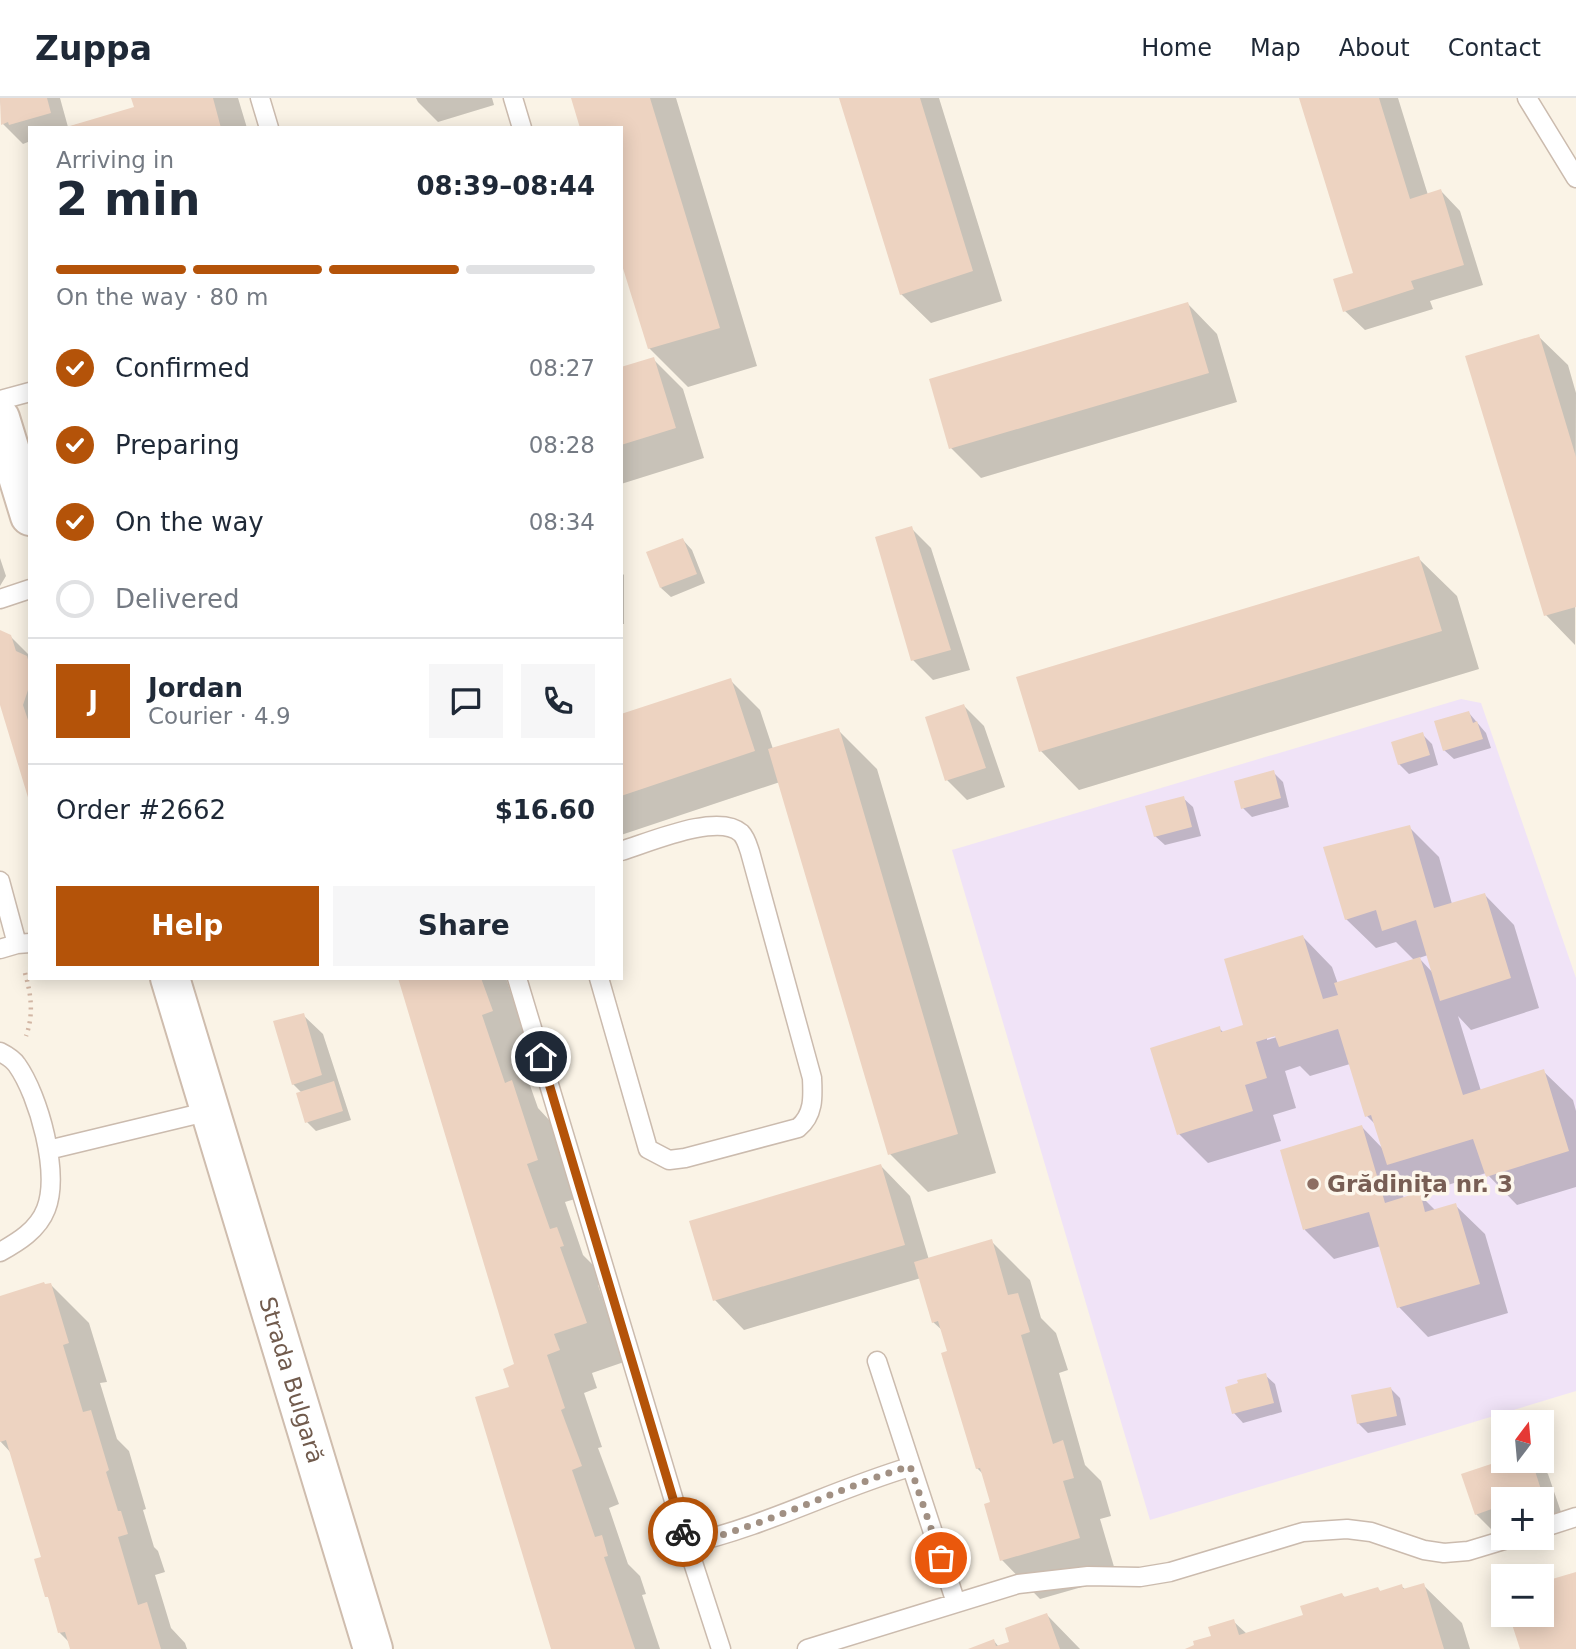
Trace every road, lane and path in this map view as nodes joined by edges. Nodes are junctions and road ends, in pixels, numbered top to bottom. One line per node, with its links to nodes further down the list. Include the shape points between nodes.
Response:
1 (260, 98): 4 (lane)
2 (513, 98): 5 (lane)
3 (1527, 98): 6 (lane)
4 (268, 126)
5 (521, 126)
6 (1576, 178)
7 (28, 393): 8 (lane)
8 (0, 400)
9 (0, 418): 10 (street)
10 (28, 509)
11 (28, 590): 12 (lane)
12 (0, 599)
13 (623, 850): 18 (lane, via 703,826 720,825 743,835 812,1078 813,1097 806,1122 685,1158 669,1160 648,1149)
14 (0, 881): 15 (lane)
15 (16, 945): 20 (path, via 32,996 30,1025)
16 (171, 980): 21 (street, Strada Bulgară)
17 (518, 980): 28 (lane)
18 (600, 980)
19 (0, 1052): 20 (lane)
20 (16, 1063): 22 (lane, via 34,1098)
21 (210, 1111): 22 (lane); 31 (street, Strada Bulgară)
22 (48, 1150): 23 (lane, via 51,1166 46,1210 22,1239)
23 (0, 1252)
24 (877, 1361): 25 (lane)
25 (910, 1466): 28 (lane, via 728,1535); 30 (lane)
26 (1576, 1517): 27 (lane)
27 (1554, 1524)
28 (687, 1544): 32 (lane)
29 (1491, 1544): 30 (lane, via 1444,1553 1371,1532 1326,1529 1170,1572 1018,1584)
30 (956, 1603): 33 (lane)
31 (373, 1649)
32 (721, 1649)
33 (807, 1649)

